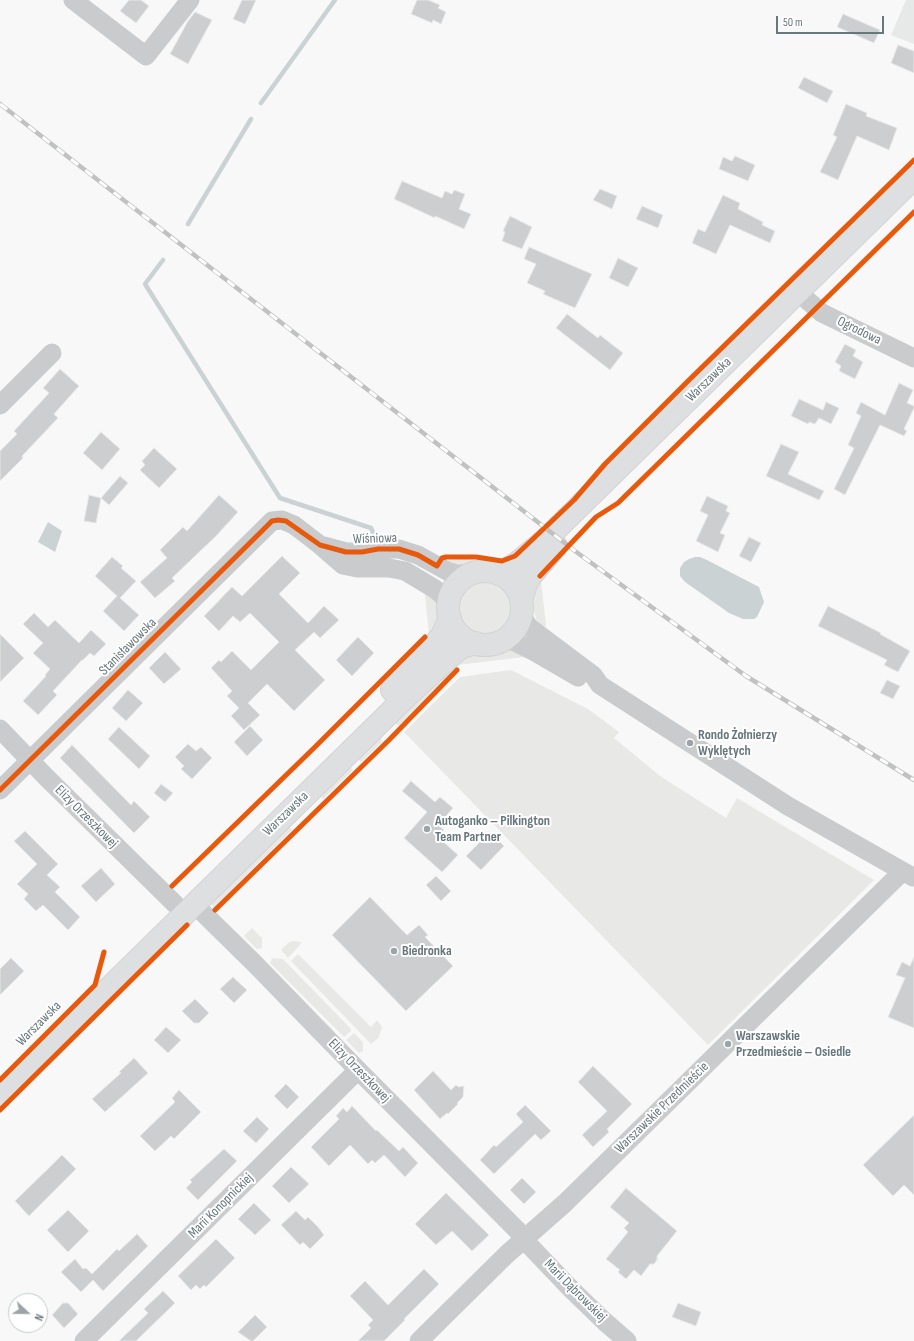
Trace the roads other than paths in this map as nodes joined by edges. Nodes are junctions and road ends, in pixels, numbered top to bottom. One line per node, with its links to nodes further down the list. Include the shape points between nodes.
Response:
1 (73, 0): 2 (street, via 146,56)
2 (190, 0)
3 (914, 178): 12 (main road, Warszawska, via 545,540 516,564)
4 (914, 195): 5 (main road, Warszawska)
5 (807, 300): 7 (street, Ogrodowa, via 822,313); 13 (main road, Warszawska, via 550,552 526,584)
6 (52, 353): 8 (street)
7 (914, 358)
8 (0, 405)
9 (272, 522): 10 (street, Wiśniowa, via 286,521); 19 (street, Stanisławowska)
10 (320, 545): 11 (street, Wiśniowa, via 346,552 399,548 447,571); 14 (street, Wiśniowa, via 343,565 368,569 396,569 409,573 442,595)
11 (470, 574): 12 (main road, via 492,571); 14 (main road, via 460,580 453,589 449,600)
12 (498, 574): 13 (main road, via 512,582 518,591)
13 (521, 608): 15 (main road, via 520,621); 17 (street, via 530,627 593,676)
14 (450, 612): 16 (main road, via 457,632); 22 (main road, Warszawska, via 442,636)
15 (507, 638): 16 (main road, via 492,644); 17 (street, via 588,683)
16 (476, 643): 22 (main road, Warszawska, via 455,652 412,690)
17 (600, 685): 21 (street, via 788,806)
18 (0, 729): 19 (street, Elizy Orzeszkowej)
19 (30, 760): 20 (street, Stanisławowska); 22 (street, Elizy Orzeszkowej, via 150,880)
20 (0, 790)
21 (908, 875): 26 (street, Warszawskie Przedmieście, via 570,1198)
22 (191, 901): 23 (street, Elizy Orzeszkowej); 24 (main road, Warszawska); 25 (main road, Warszawska)
23 (358, 1070): 26 (street, Elizy Orzeszkowej); 27 (street, Marii Konopnickiej)
24 (0, 1080)
25 (0, 1095)
26 (524, 1238): 28 (street, Warszawskie Przedmieście); 29 (street, Marii Dąbrowskiej, via 571,1289)
27 (84, 1341)
28 (419, 1341)
29 (627, 1341)

